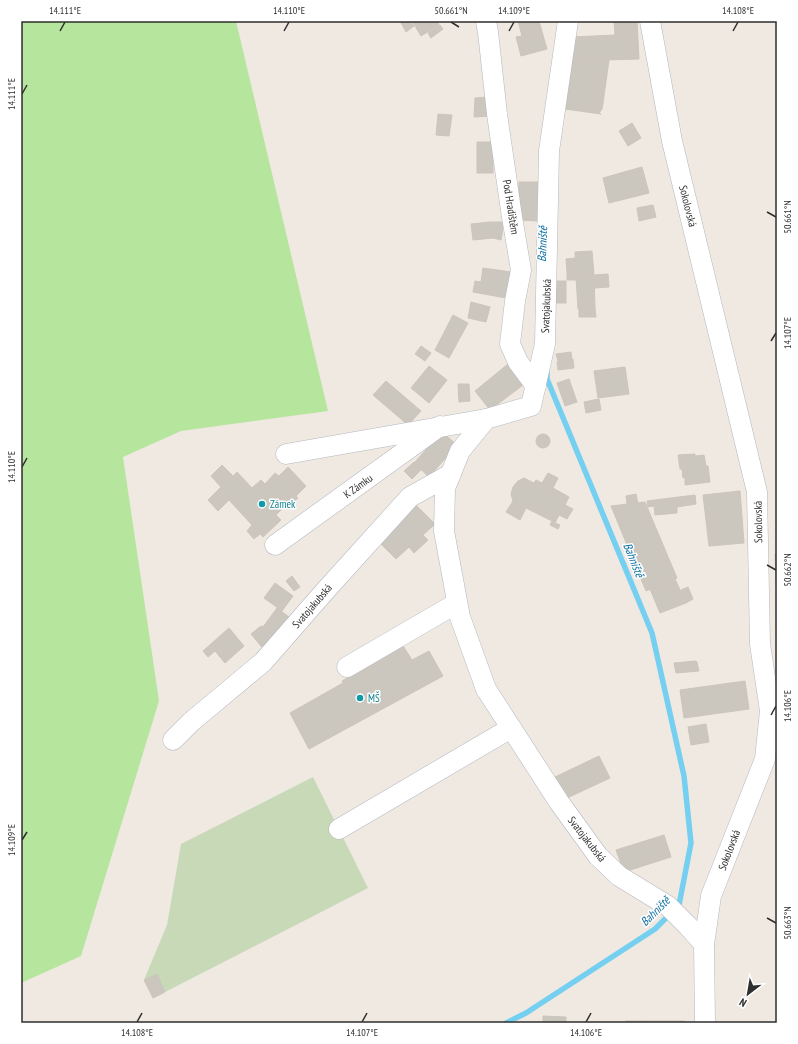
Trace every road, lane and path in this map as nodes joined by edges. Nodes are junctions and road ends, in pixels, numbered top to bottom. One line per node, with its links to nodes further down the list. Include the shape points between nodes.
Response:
1 (486, 21): 4 (street, Pod Hradištěm, via 510,210 521,270 510,344 518,362)
2 (568, 21): 4 (street, Svatojakubská, via 549,151 545,344)
3 (650, 21): 15 (street, Sokolovská, via 672,141 758,492 760,644 770,712 765,759 712,896)
4 (536, 386): 5 (street, Svatojakubská, via 531,406)
5 (486, 418): 6 (street); 8 (street, Svatojakubská, via 460,451)
6 (440, 426): 7 (street); 9 (street, K Zámku)
7 (286, 454)
8 (451, 474): 10 (street, Svatojakubská, via 445,488 444,531); 13 (street, Svatojakubská, via 410,496 263,662 190,722)
9 (275, 545)
10 (457, 603): 11 (street); 12 (street, Svatojakubská, via 486,689)
11 (347, 667)
12 (511, 728): 14 (street); 15 (street, Svatojakubská, via 598,856 619,876 668,906)
13 (173, 740)
14 (339, 829)
15 (704, 944): 16 (street, Sokolovská)
16 (705, 1023)

